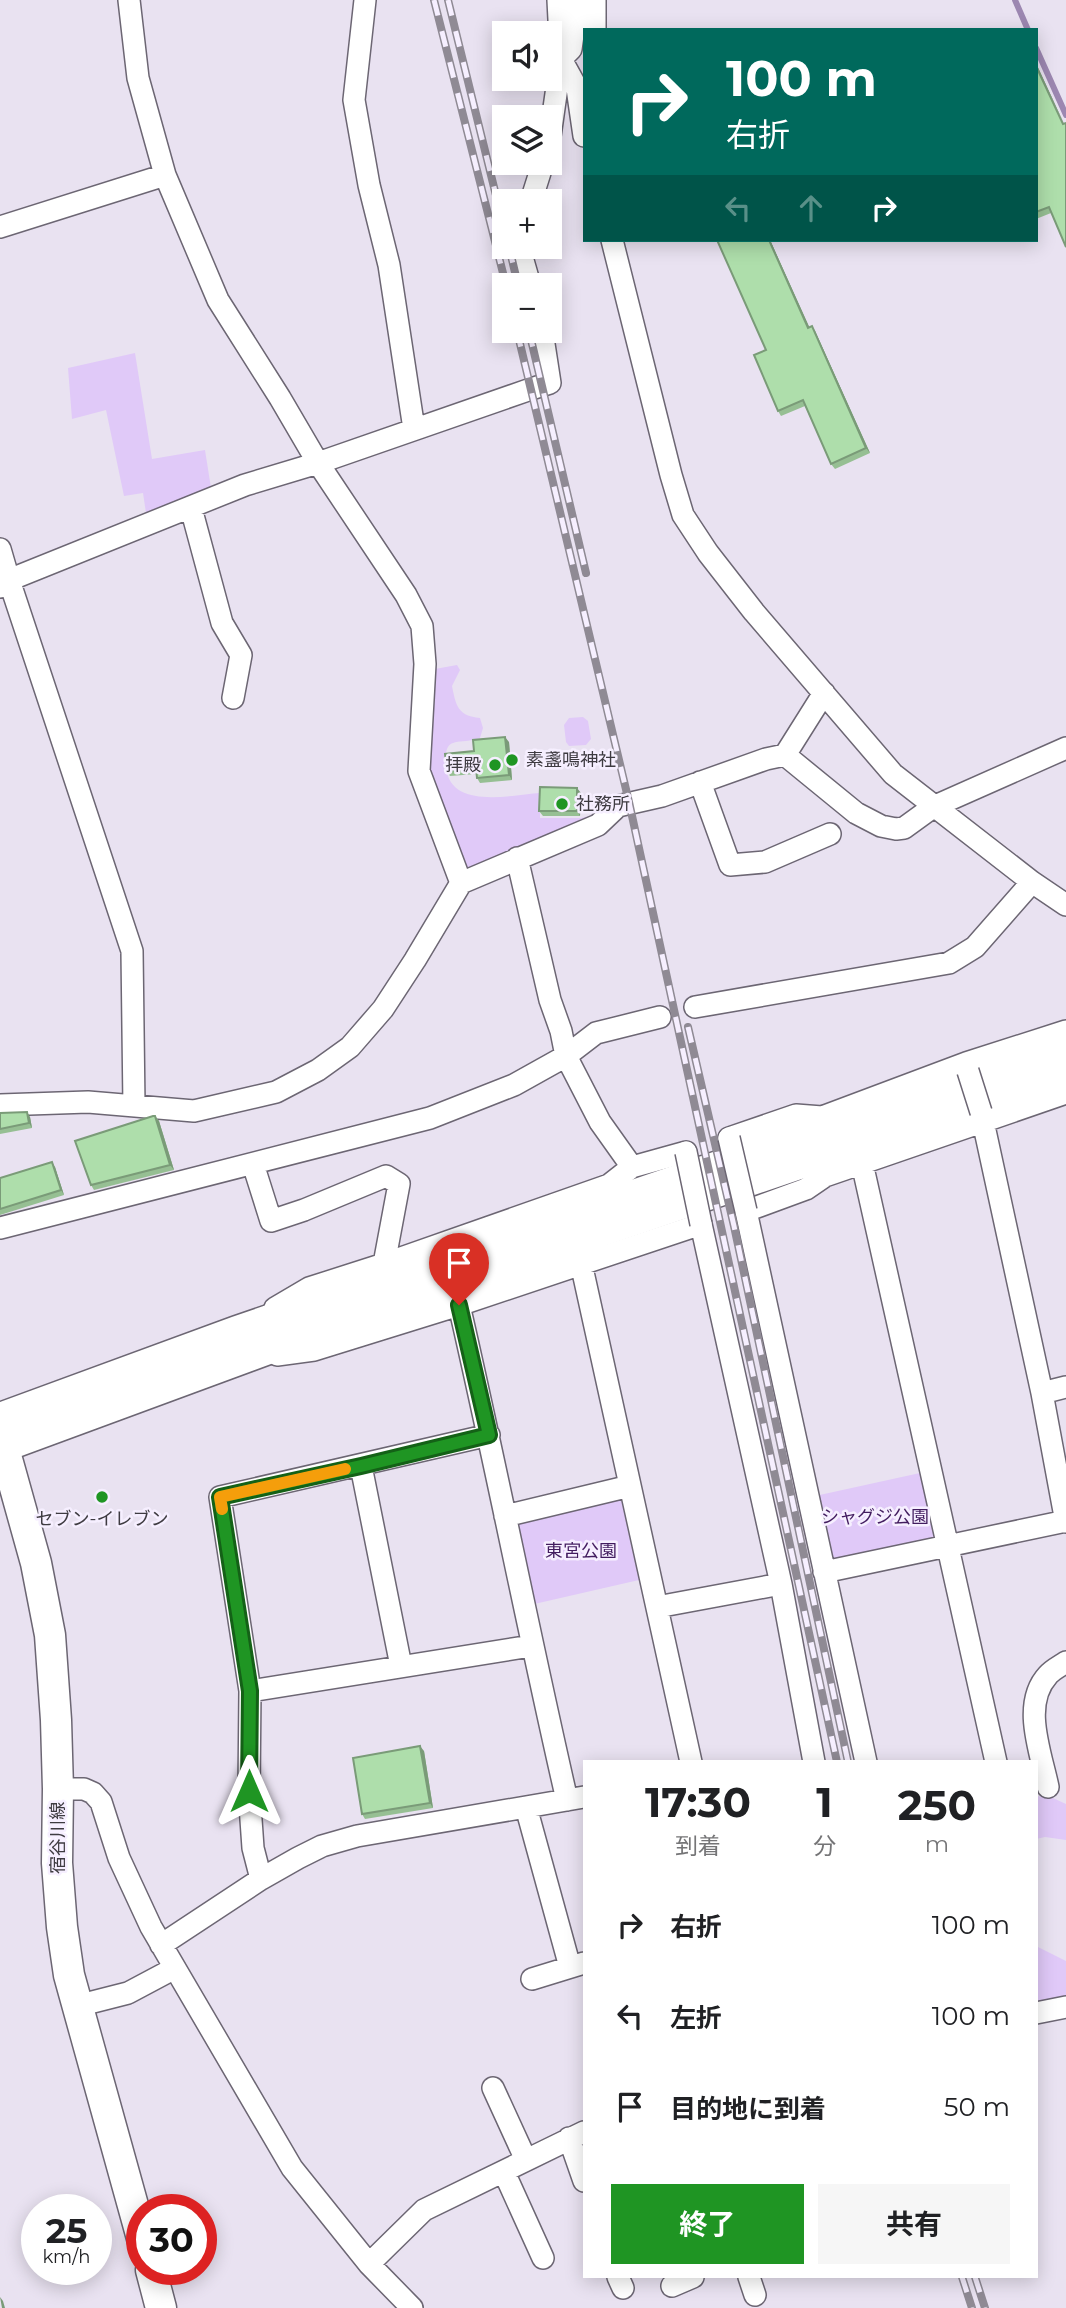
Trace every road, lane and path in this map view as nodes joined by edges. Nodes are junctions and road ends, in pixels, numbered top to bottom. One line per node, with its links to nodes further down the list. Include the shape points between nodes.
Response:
1 (129, 0): 11 (street, via 138,78)
2 (365, 0): 15 (street, via 354,100 389,265)
3 (558, 0): 6 (street)
4 (578, 0): 8 (street, via 571,49)
5 (595, 0): 7 (street)
6 (559, 21)
7 (595, 28)
8 (562, 58)
9 (562, 61): 10 (street, via 577,88)
10 (583, 129)
11 (165, 175): 12 (street); 16 (street, via 218,300)
12 (0, 227)
13 (613, 242): 20 (street, via 683,514 754,612)
14 (543, 343): 15 (street, via 550,383)
15 (414, 429): 16 (street)
16 (318, 463): 17 (street, via 245,485); 29 (street, via 422,626 425,664 419,771)
17 (191, 508): 19 (street); 21 (street, via 222,622 241,655)
18 (0, 549): 19 (street)
19 (4, 584): 40 (street, via 132,951)
20 (824, 693): 23 (street); 25 (street, via 893,774)
21 (233, 698)
22 (1066, 748): 25 (street)
23 (785, 755): 24 (street); 25 (street, via 856,813 881,826 904,828)
24 (700, 782): 26 (street, via 730,865 765,862); 27 (street, via 618,806 598,825)
25 (933, 807): 28 (street)
26 (830, 834)
27 (517, 858): 29 (street); 35 (street)
28 (1032, 882): 30 (street); 31 (street, via 975,947 949,963)
29 (461, 883): 40 (street, via 383,1009 350,1047 318,1070 276,1093 194,1111)
30 (1066, 905)
31 (695, 1007)
32 (660, 1017): 35 (street, via 596,1033)
33 (1066, 1031): 36 (street)
34 (1066, 1047): 51 (street)
35 (566, 1056): 43 (street, via 514,1085 430,1118); 44 (street, via 600,1122)
36 (967, 1067): 41 (street, bridge); 45 (street, bridge, via 822,1117 796,1115 729,1138)
37 (1066, 1073): 51 (street, via 423,1292)
38 (1066, 1093): 41 (street)
39 (0, 1105): 40 (street, via 88,1102)
40 (134, 1106)
41 (982, 1117): 42 (street); 53 (street)
42 (862, 1163): 45 (street); 60 (street)
43 (253, 1164): 47 (street); 49 (street, via 271,1221 386,1176 399,1184)
44 (632, 1167): 46 (street, bridge, via 686,1152); 49 (street, via 609,1185)
45 (746, 1211): 61 (street)
46 (701, 1224): 48 (street); 62 (street)
47 (0, 1228)
48 (581, 1263): 50 (street); 57 (street)
49 (384, 1264): 51 (street, via 309,1288)
50 (459, 1305): 51 (street, via 314,1350); 54 (street)
51 (239, 1345): 55 (street)
52 (1066, 1387): 53 (street)
53 (1042, 1393): 59 (street)
54 (489, 1435): 56 (street); 58 (street)
55 (1, 1436): 73 (street, 宿谷川線, via 50,1634)
56 (361, 1466): 66 (street); 67 (street, via 220,1497)
57 (630, 1486): 58 (street); 63 (street)
58 (505, 1516): 64 (street)
59 (1066, 1522): 60 (street)
60 (947, 1546): 61 (street); 71 (street)
61 (824, 1572): 70 (street)
62 (781, 1584): 63 (street); 69 (street)
63 (657, 1607): 68 (street)
64 (531, 1646): 66 (street); 74 (street)
65 (1066, 1662): 72 (street, via 1048,1675 1035,1698 1035,1721)
66 (401, 1666): 67 (street)
67 (250, 1691): 76 (street, via 249,1791 253,1849)
68 (691, 1760)
69 (814, 1760)
70 (866, 1760)
71 (996, 1760)
72 (1050, 1788)
73 (58, 1789): 77 (street, via 84,1789 101,1802 126,1874); 81 (street, 宿谷川線, via 62,1927)
74 (580, 1799): 75 (street)
75 (526, 1807): 76 (street, via 345,1839 322,1846); 78 (street)
76 (261, 1879): 77 (street)
77 (161, 1945): 79 (street)
78 (577, 1965): 80 (street)
79 (175, 1968): 81 (street, via 128,1993); 91 (street, via 292,2168)
80 (532, 1979)
81 (77, 2006): 89 (street, 宿谷川線)
82 (1066, 2007): 83 (street)
83 (1038, 2013)
84 (493, 2088): 86 (street)
85 (577, 2135): 86 (street); 88 (street)
86 (526, 2160): 87 (street)
87 (504, 2172): 90 (street); 91 (street, via 424,2210)
88 (583, 2174)
89 (130, 2194)
90 (543, 2258)
91 (369, 2264): 96 (street)
92 (691, 2278): 94 (street)
93 (155, 2285): 95 (street)
94 (672, 2286)
95 (161, 2308)
96 (412, 2308)

